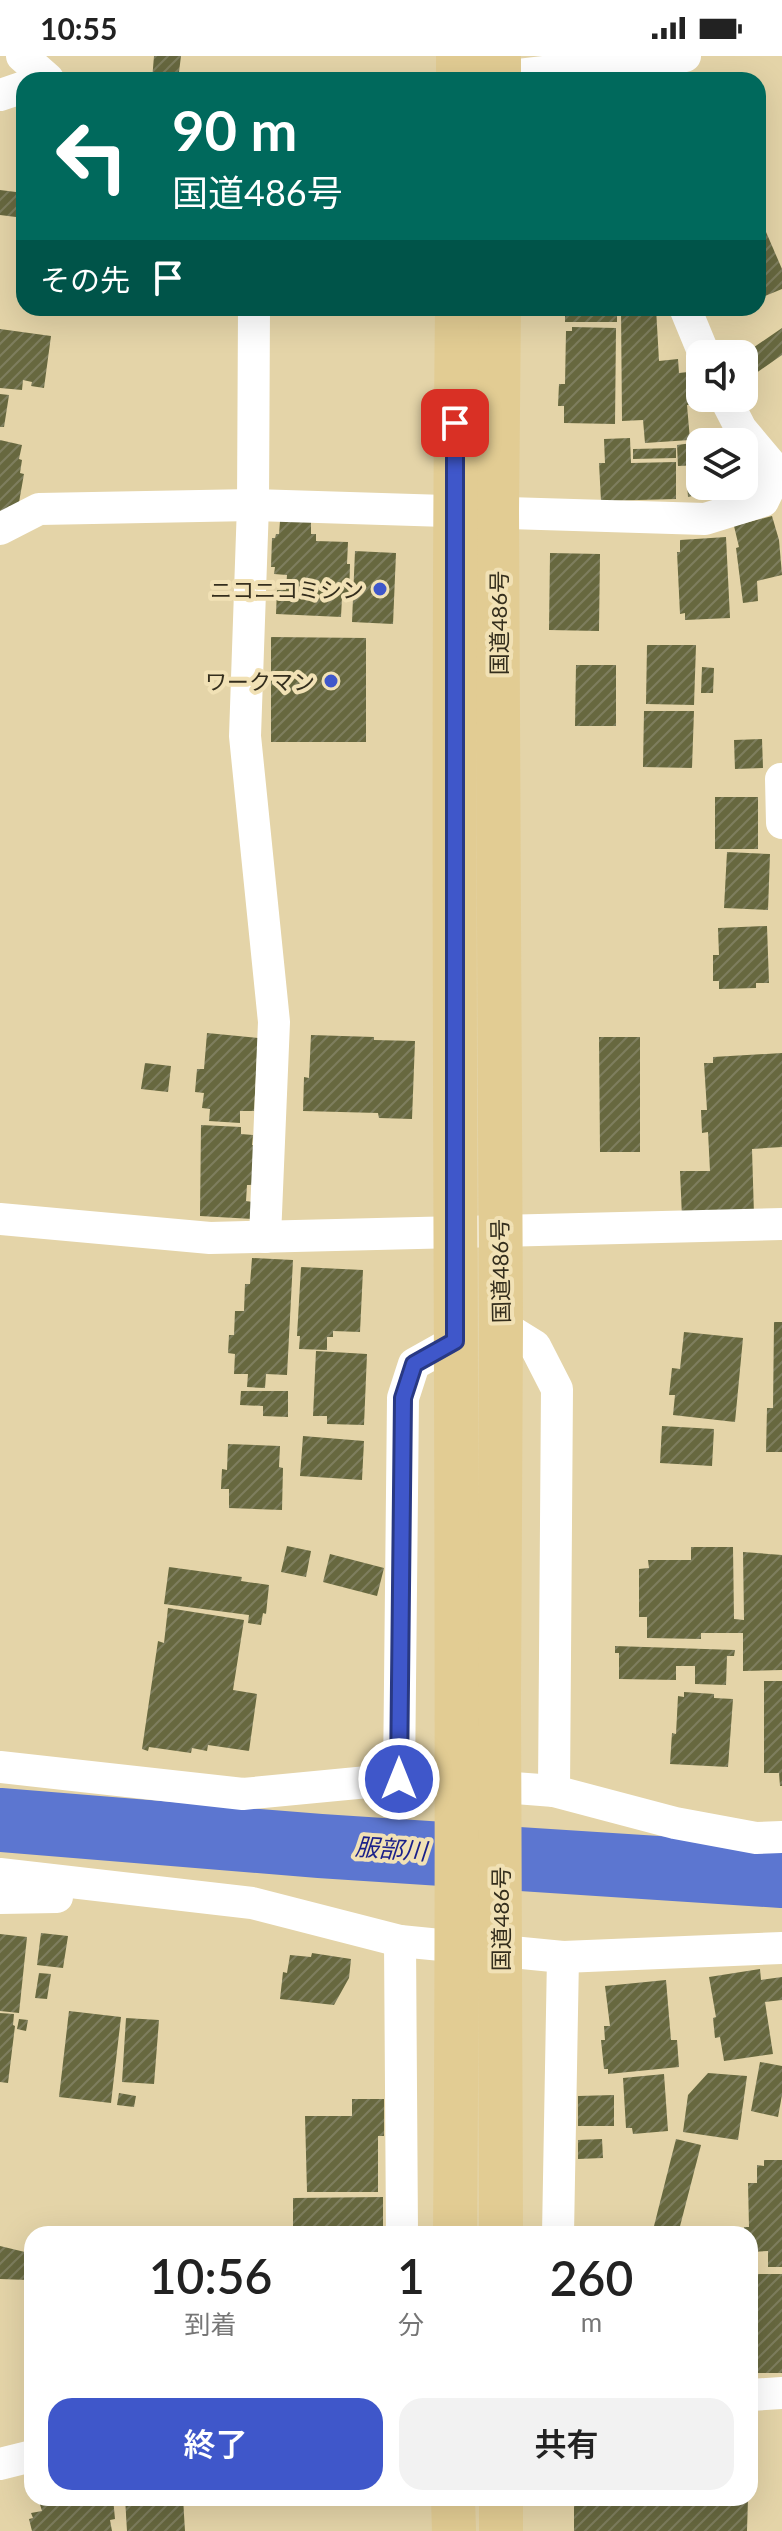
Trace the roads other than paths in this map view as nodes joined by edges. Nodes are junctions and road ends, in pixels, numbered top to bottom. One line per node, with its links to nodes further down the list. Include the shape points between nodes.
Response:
1 (22, 56): 4 (street)
2 (458, 56): 5 (highway)
3 (685, 56): 6 (street)
4 (39, 72)
5 (486, 72)
6 (522, 72)
7 (254, 316): 14 (street)
8 (457, 316): 15 (highway, 国道486号)
9 (499, 316): 16 (highway, 国道486号)
10 (688, 316): 11 (street)
11 (698, 340)
12 (732, 412): 13 (street)
13 (779, 476): 16 (street, via 763,501 705,519)
14 (253, 505): 15 (street); 17 (street, via 39,509); 24 (street, via 245,736 274,1022)
15 (454, 510): 16 (street); 23 (highway, 国道486号)
16 (497, 511): 22 (highway, 国道486号)
17 (0, 529)
18 (781, 779): 19 (street)
19 (782, 823)
20 (0, 1219): 24 (street, via 210,1238)
21 (782, 1224): 22 (street)
22 (500, 1232): 23 (street); 25 (highway, 国道486号)
23 (456, 1233): 24 (street); 26 (highway, 国道486号)
24 (265, 1237)
25 (501, 1325): 27 (highway, 国道486号); 30 (street, via 535,1346 557,1389)
26 (455, 1341): 27 (highway, 国道486号); 29 (street, via 414,1364 403,1398)
27 (478, 1699): 39 (highway, 国道486号, via 457,2040); 40 (highway, 国道486号, via 501,2037)
28 (0, 1767): 29 (street, via 243,1794)
29 (399, 1779): 30 (street)
30 (554, 1791): 31 (street, via 675,1823 756,1838)
31 (782, 1837)
32 (0, 1874): 33 (street)
33 (93, 1883): 34 (street, via 90,1896); 35 (street, via 252,1903)
34 (0, 1898)
35 (400, 1941): 37 (street); 38 (street)
36 (782, 1948): 37 (street)
37 (563, 1957): 41 (street)
38 (402, 2226)
39 (455, 2226)
40 (501, 2226)
41 (558, 2226)
42 (782, 2393): 43 (street)
43 (758, 2394)
44 (24, 2458): 45 (street)
45 (0, 2464)
46 (453, 2506): 48 (highway)
47 (501, 2506): 49 (highway)
48 (454, 2531)
49 (501, 2531)

